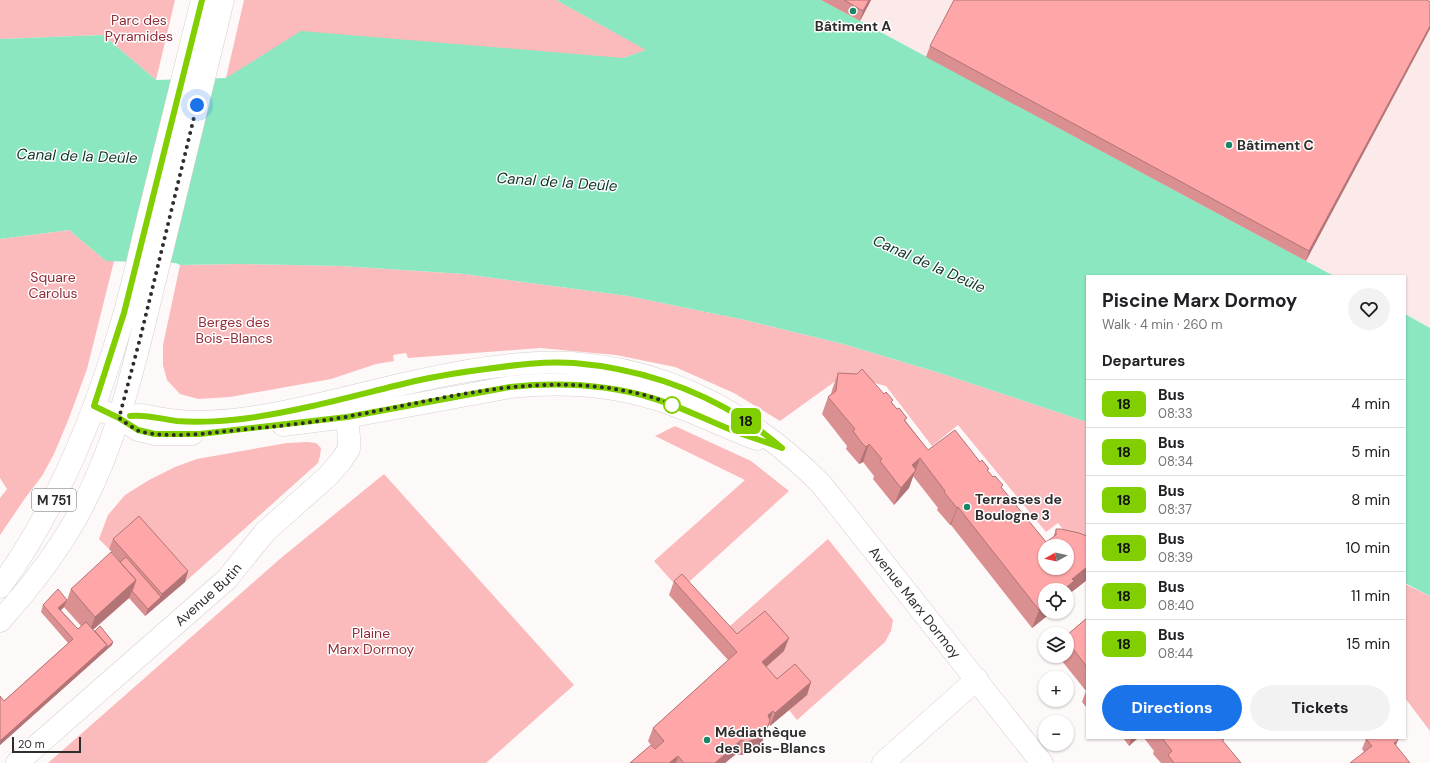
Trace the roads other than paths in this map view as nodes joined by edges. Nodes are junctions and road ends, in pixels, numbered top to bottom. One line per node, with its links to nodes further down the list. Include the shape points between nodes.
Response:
1 (202, 0): 3 (street, via 120,329)
2 (223, 0): 5 (street, M 751)
3 (94, 406): 5 (street, Avenue Marx Dormoy); 6 (street, M 751, via 52,504)
4 (346, 408): 5 (street, Avenue Marx Dormoy, via 248,429 200,434 155,434 138,430); 8 (street, Avenue Marx Dormoy, via 416,381 522,365 574,363 630,372 680,387 743,419 782,448 822,485); 9 (street, Avenue Butin, via 349,449 329,475 265,532 226,579)
5 (119, 418): 7 (street, M 751, via 106,454 72,526 40,574)
6 (0, 587)
7 (0, 621)
8 (977, 679): 10 (street); 11 (street, Avenue Marx Dormoy)
9 (17, 763)
10 (883, 763)
11 (1042, 763)

